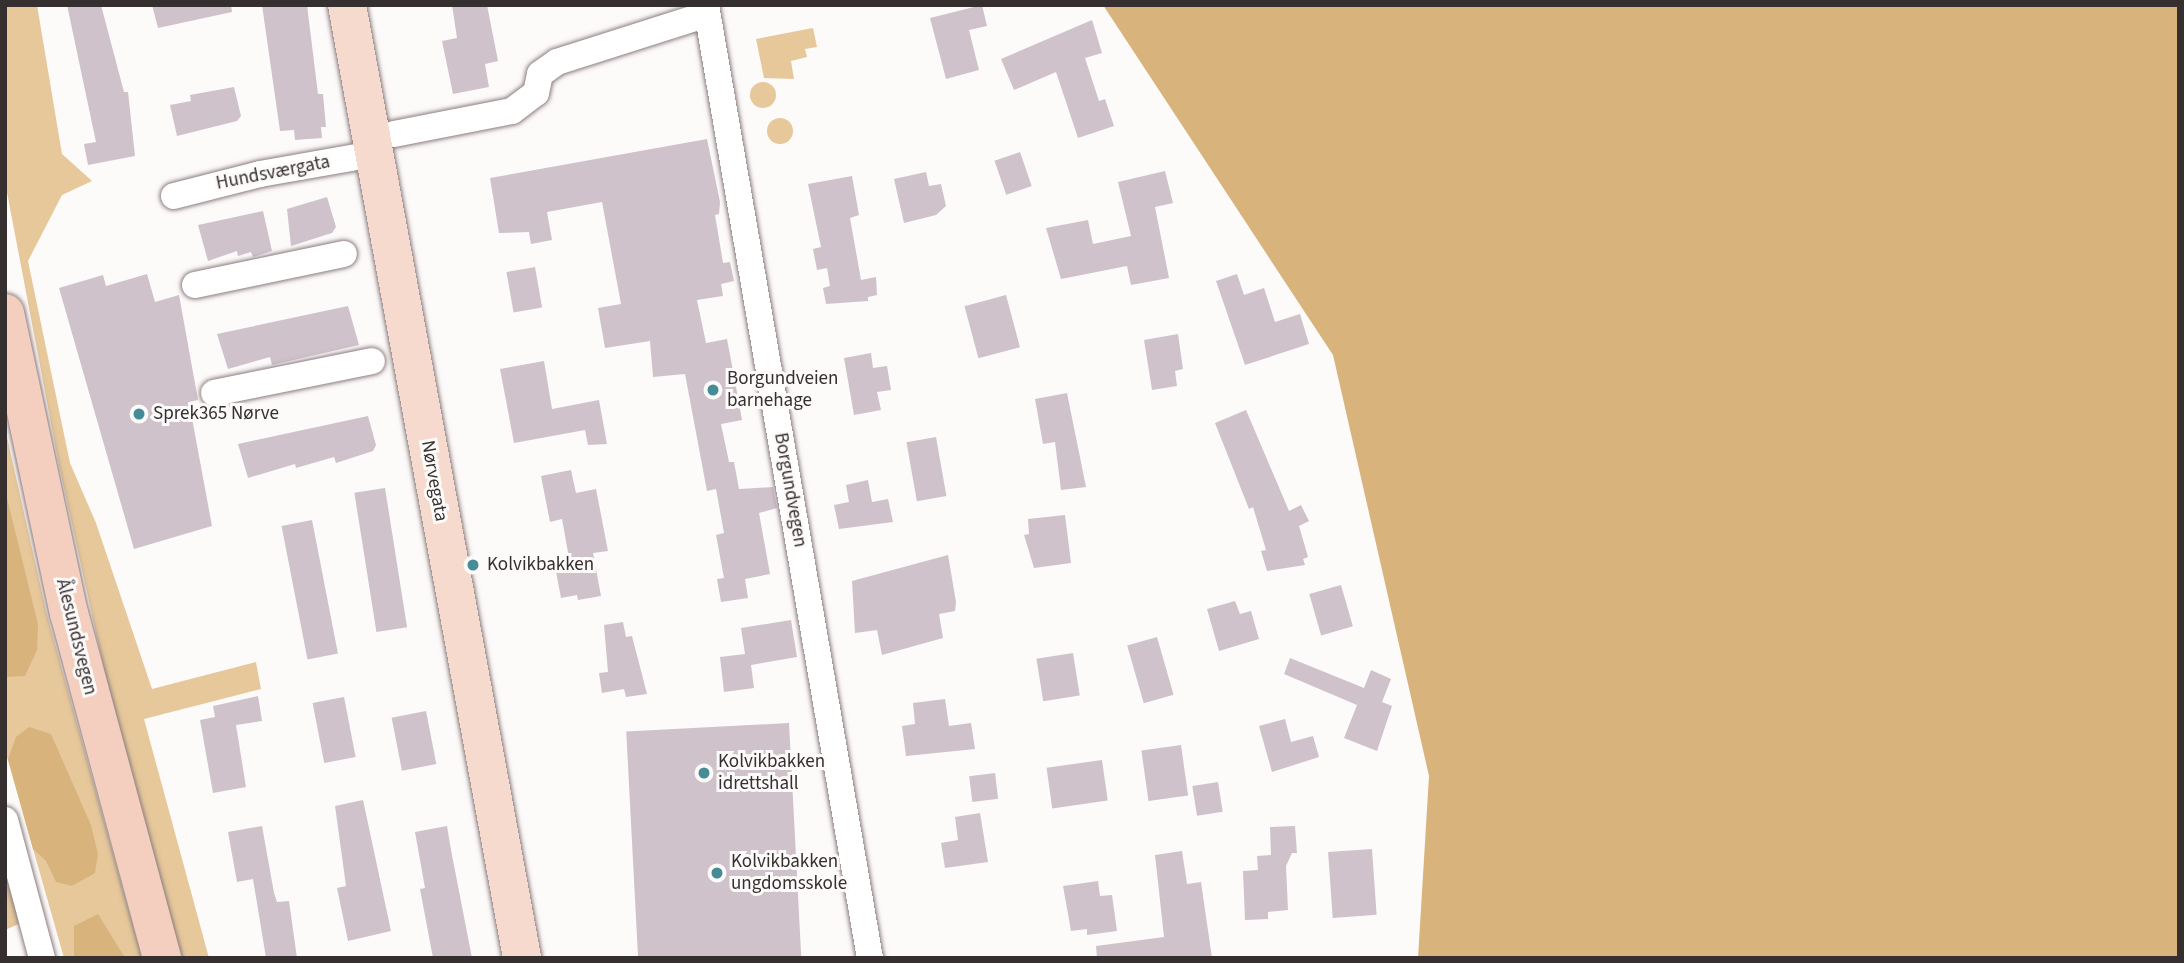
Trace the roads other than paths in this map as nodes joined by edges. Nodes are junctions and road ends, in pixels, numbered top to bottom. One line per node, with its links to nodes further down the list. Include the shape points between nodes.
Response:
1 (347, 5): 3 (main road, Nørvegata)
2 (706, 10): 3 (street, Hundsværgata, via 557,62 540,74 536,93 512,111); 11 (street, Borgundvegen)
3 (384, 144): 4 (street, Hundsværgata); 14 (main road, Nørvegata)
4 (174, 196)
5 (344, 254): 6 (street)
6 (195, 285)
7 (5, 313): 13 (highway, Ålesundsvegen, via 69,613)
8 (372, 361): 9 (street)
9 (214, 393)
10 (5, 820): 12 (street)
11 (868, 946)
12 (42, 958)
13 (162, 958)
14 (522, 958)

